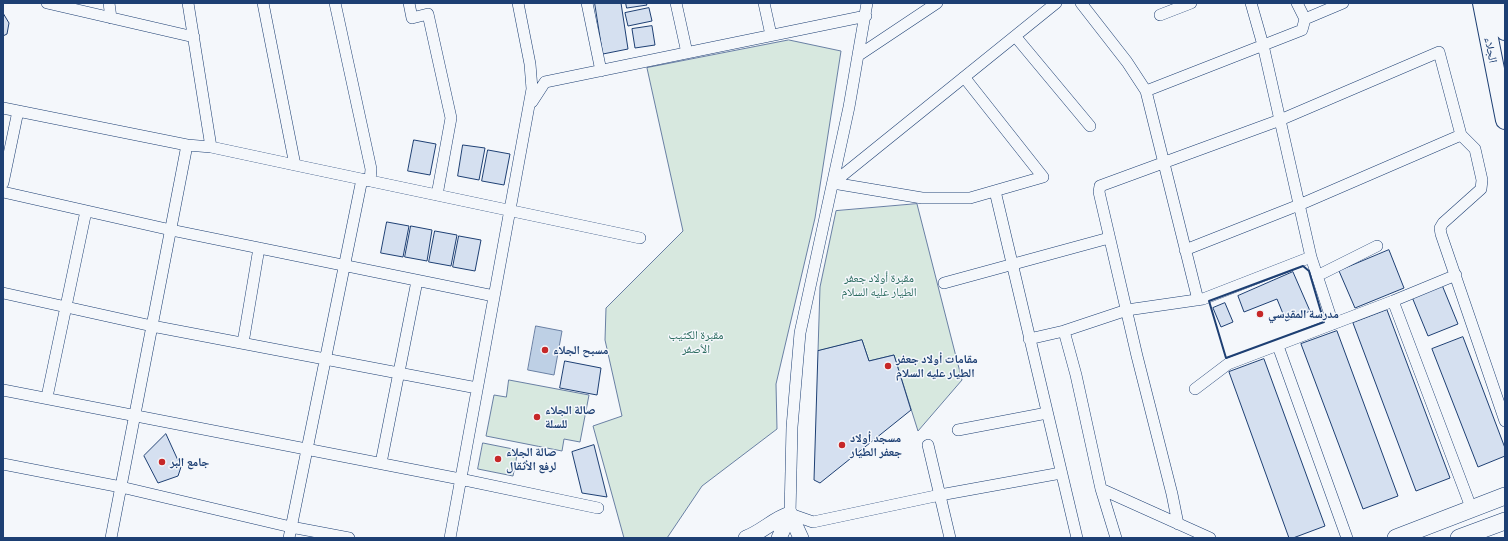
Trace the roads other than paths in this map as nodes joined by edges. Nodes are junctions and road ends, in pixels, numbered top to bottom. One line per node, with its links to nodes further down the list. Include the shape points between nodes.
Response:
1 (47, 3): 24 (street)
2 (109, 3): 24 (street)
3 (188, 3): 29 (street)
4 (263, 3): 46 (street)
5 (335, 3): 47 (street, via 371,169)
6 (409, 3): 52 (street, via 412,18 428,14 451,118)
7 (518, 3): 36 (street, via 530,64 532,89)
8 (587, 3): 33 (street)
9 (676, 3): 31 (street)
10 (764, 3): 27 (street)
11 (867, 3): 23 (street)
12 (937, 3): 32 (street)
13 (1056, 3): 28 (street)
14 (1081, 3): 35 (street)
15 (1191, 3): 21 (street)
16 (1251, 3): 30 (street)
17 (1297, 3): 25 (street)
18 (1343, 3): 25 (street)
19 (1482, 3): 40 (highway, الجلاء)
20 (1500, 3): 26 (highway, الجلاء)
21 (1178, 5): 22 (street)
22 (1160, 15)
23 (866, 16): 27 (street); 32 (street)
24 (112, 18): 29 (street)
25 (1305, 18): 30 (street, via 1302,30)
26 (1505, 31)
27 (771, 35): 31 (street)
28 (1015, 36): 34 (street); 41 (street)
29 (194, 37): 44 (street)
30 (1263, 45): 35 (street); 39 (street)
31 (687, 53): 33 (street)
32 (858, 54): 48 (street)
33 (601, 71): 36 (street, via 545,82)
34 (964, 77): 48 (street); 50 (street, via 1043,178)
35 (1146, 91): 45 (street)
36 (529, 107): 54 (street)
37 (3, 108): 38 (street)
38 (18, 111): 43 (street); 49 (street)
39 (1280, 120): 42 (street, via 1439,52); 45 (street); 53 (street)
40 (1505, 120)
41 (1090, 126)
42 (1461, 135): 53 (street); 65 (street, via 1475,148 1482,180 1481,189 1442,223 1440,228)
43 (187, 145): 44 (street); 56 (street)
44 (211, 147): 46 (street)
45 (1164, 164): 58 (street, via 1100,186); 61 (street)
46 (295, 165): 47 (street)
47 (366, 180): 52 (street); 63 (street)
48 (833, 182): 50 (street, via 922,198 970,198); 103 (street, via 800,333 792,427)
49 (3, 183)
50 (994, 191): 64 (street)
51 (3, 192): 55 (street)
52 (437, 195): 54 (street)
53 (1299, 205): 61 (street); 62 (street)
54 (509, 210): 57 (street); 70 (street)
55 (86, 211): 56 (street); 73 (street)
56 (171, 230): 60 (street); 76 (street)
57 (640, 238)
58 (1108, 238): 64 (street); 74 (street)
59 (1377, 246): 66 (street)
60 (259, 248): 63 (street); 79 (street)
61 (1185, 250): 71 (street)
62 (1311, 257): 66 (street); 71 (street)
63 (344, 264): 67 (street); 81 (street)
64 (1012, 264): 68 (street); 78 (street)
65 (1456, 275): 72 (street); 89 (street)
66 (1317, 276): 75 (street)
67 (418, 281): 70 (street); 82 (street)
68 (944, 283)
69 (3, 294): 73 (street)
70 (494, 296): 83 (street)
71 (1198, 300): 74 (street)
72 (1393, 301): 75 (street); 102 (street)
73 (66, 307): 76 (street); 86 (street)
74 (1126, 310): 77 (street); 105 (street)
75 (1333, 324): 80 (street)
76 (152, 326): 79 (street); 88 (street)
77 (1064, 331): 78 (street); 98 (street, via 1082,397)
78 (1030, 339): 87 (street)
79 (243, 343): 81 (street)
80 (1278, 346): 84 (street, via 1228,364); 117 (street)
81 (325, 359): 82 (street); 92 (street)
82 (400, 373): 83 (street); 93 (street)
83 (477, 388): 96 (street)
84 (1195, 389)
85 (3, 390): 86 (street)
86 (47, 397): 88 (street)
87 (1047, 413): 90 (street); 95 (street)
88 (135, 415): 92 (street); 97 (street)
89 (1505, 421)
90 (958, 430)
91 (928, 446): 99 (street)
92 (307, 449): 93 (street); 106 (street)
93 (381, 463): 96 (street)
94 (3, 464): 97 (street)
95 (1060, 473): 99 (street); 114 (street)
96 (460, 479): 101 (street); 110 (street)
97 (121, 487): 106 (street); 108 (street)
98 (1102, 489): 105 (street); 115 (street)
99 (940, 495): 103 (street, via 813,522); 113 (street)
100 (1505, 496): 102 (main road)
101 (598, 508)
102 (1472, 510): 118 (main road)
103 (790, 514): 107 (main road); 111 (main road); 112 (main road)
104 (1505, 521): 119 (main road)
105 (1178, 524): 116 (street)
106 (290, 533): 109 (street)
107 (801, 537): 112 (main road)
108 (111, 538)
109 (349, 538)
110 (450, 538)
111 (746, 538)
112 (778, 538)
113 (950, 538)
114 (1077, 538)
115 (1116, 538)
116 (1210, 538)
117 (1347, 538)
118 (1396, 538)
119 (1459, 538)

